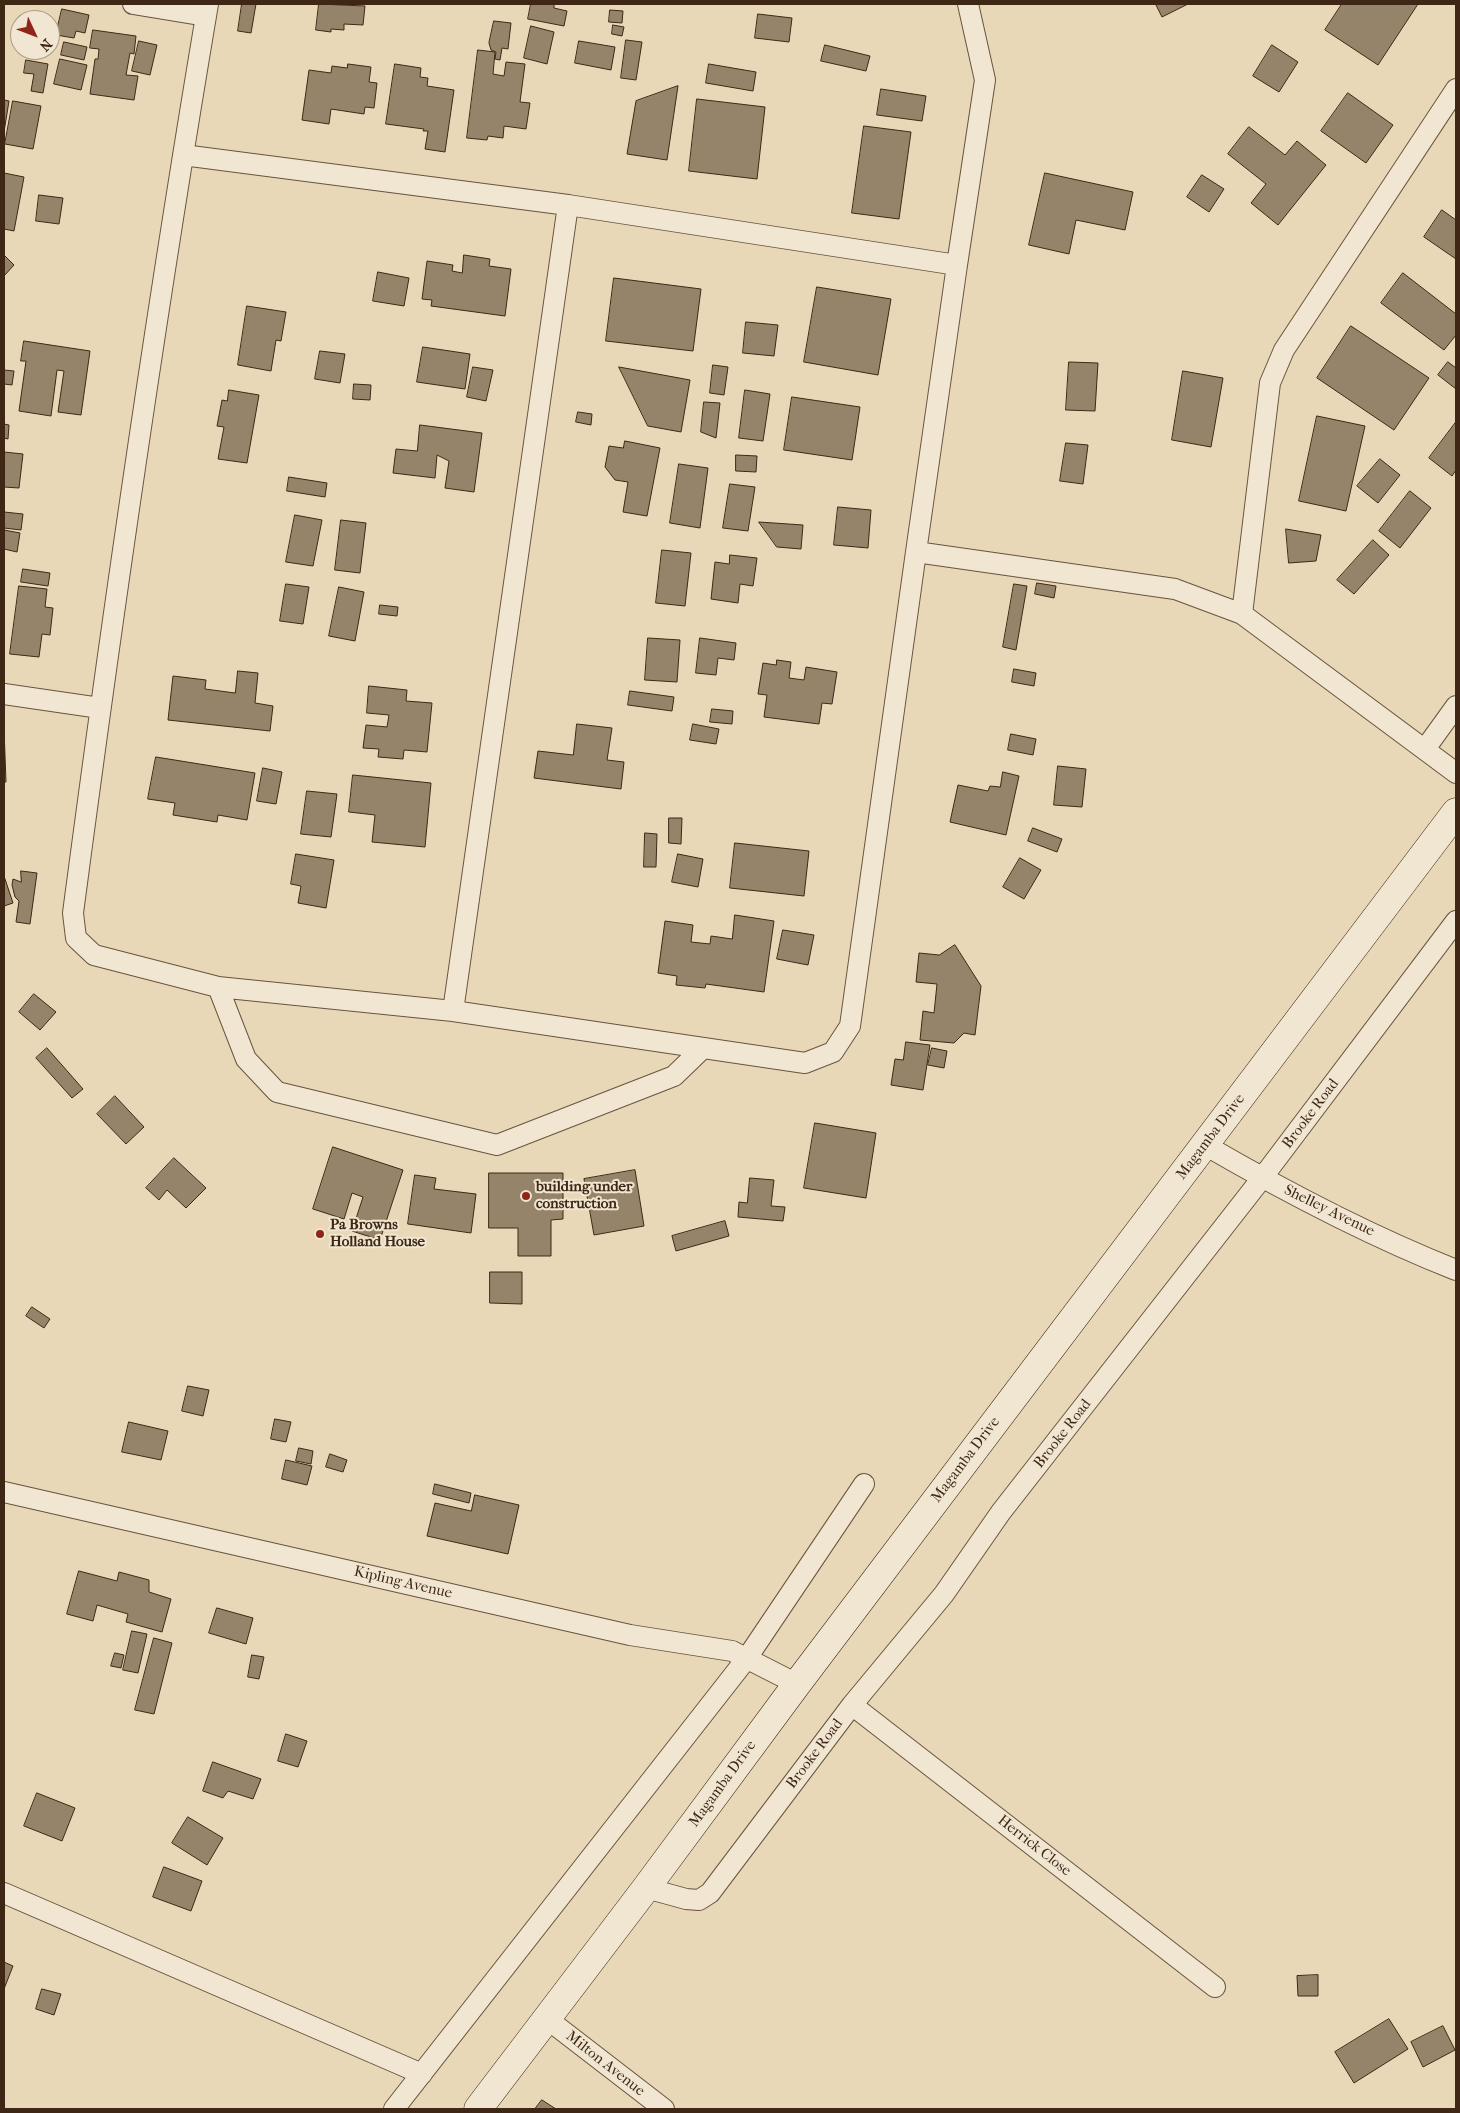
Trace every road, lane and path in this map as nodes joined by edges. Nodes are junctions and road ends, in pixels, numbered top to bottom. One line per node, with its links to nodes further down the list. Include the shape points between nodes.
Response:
1 (133, 4): 3 (street)
2 (968, 4): 7 (street, via 985,80)
3 (207, 10): 5 (street)
4 (1456, 89): 9 (street, via 1284,350 1270,383)
5 (183, 155): 6 (street); 12 (street)
6 (568, 205): 7 (street); 18 (street)
7 (957, 265): 8 (street)
8 (916, 552): 9 (street, via 1175,589); 19 (street, via 850,1026 833,1052 805,1063)
9 (1242, 614): 13 (street)
10 (4, 694): 12 (street)
11 (1456, 706): 13 (street)
12 (100, 708): 17 (street, via 73,914 76,938 94,955)
13 (1425, 750): 14 (street)
14 (1456, 773)
15 (1456, 812): 20 (street, Magamba Drive)
16 (1456, 921): 21 (street, Brooke Road)
17 (218, 987): 18 (street); 19 (street, via 246,1059 277,1092 497,1145 674,1076)
18 (454, 1011): 19 (street)
19 (703, 1048)
20 (1205, 1145): 21 (street, Shelley Avenue); 26 (street, Magamba Drive)
21 (1262, 1178): 22 (street, Shelley Avenue, via 1416,1254); 27 (street, Brooke Road, via 1001,1512 944,1594)
22 (1456, 1270)
23 (864, 1484): 25 (street)
24 (4, 1492): 25 (street, Kipling Avenue, via 630,1635 732,1651)
25 (747, 1658): 26 (street, Kipling Avenue); 32 (street)
26 (797, 1684): 28 (street, Magamba Drive)
27 (852, 1705): 28 (street, Brooke Road, via 710,1893 699,1900 686,1899); 30 (street, Herrick Close)
28 (646, 1888): 31 (street, Magamba Drive)
29 (4, 1892): 32 (street)
30 (1215, 1987)
31 (546, 2018): 34 (street, Magamba Drive); 35 (street, Milton Avenue)
32 (422, 2074): 33 (street)
33 (394, 2109)
34 (478, 2109)
35 (664, 2109)

